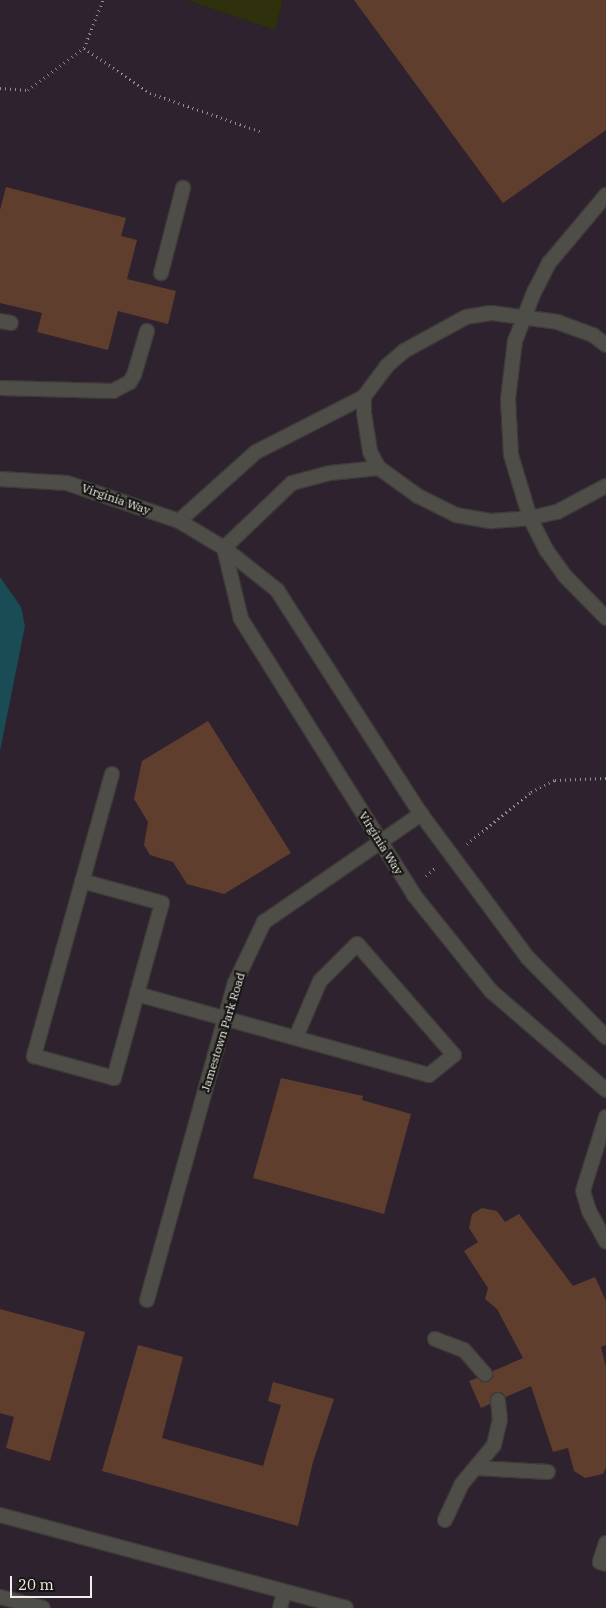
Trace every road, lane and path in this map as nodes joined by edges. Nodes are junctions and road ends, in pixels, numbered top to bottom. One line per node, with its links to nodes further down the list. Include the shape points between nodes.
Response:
1 (103, 0): 2 (path)
2 (84, 48): 3 (path, via 28,90); 4 (path, via 150,93)
3 (0, 88)
4 (262, 132)
5 (183, 188): 7 (street)
6 (606, 195): 8 (street, via 549,263)
7 (161, 273)
8 (522, 316): 10 (street, via 573,326); 12 (street, via 482,314 439,329 387,366); 16 (street, via 510,371 508,427 516,476)
9 (146, 331): 11 (street, via 134,375 118,389 100,393)
10 (606, 346)
11 (0, 388)
12 (364, 396): 13 (street, via 365,433); 17 (street, via 256,452)
13 (379, 468): 16 (street, via 418,496 456,515 491,522); 18 (street, via 330,472 292,483)
14 (0, 479): 17 (street, Virginia Way, via 67,483)
15 (606, 486): 16 (street, via 556,512)
16 (530, 518): 19 (street, via 546,551)
17 (179, 521): 18 (street, Virginia Way)
18 (224, 548): 22 (street, Virginia Way, via 277,590); 23 (street, Virginia Way, via 241,620)
19 (606, 618)
20 (112, 774): 25 (street)
21 (606, 778): 24 (path, via 554,780 531,792)
22 (421, 814): 23 (street, Jamestown Park Road); 24 (street, Virginia Way)
23 (380, 841): 26 (street, Virginia Way); 28 (street, Jamestown Park Road, via 264,922 235,983)
24 (452, 855): 26 (path); 30 (street, Virginia Way, via 528,958)
25 (82, 881): 27 (street, via 162,903); 27 (street, via 34,1056 114,1078)
26 (409, 888): 31 (street, Virginia Way, via 491,991)
27 (137, 994): 28 (street)
28 (226, 1018): 29 (street); 34 (street, Jamestown Park Road)
29 (296, 1037): 29 (street, via 320,981 357,944 454,1055 429,1075)
30 (606, 1037)
31 (606, 1090)
32 (606, 1116): 33 (street, via 583,1191 589,1212)
33 (606, 1242)
34 (147, 1300)
35 (435, 1339): 36 (street, via 464,1350)
36 (485, 1374)
37 (498, 1400): 38 (street, via 498,1433 488,1458)
38 (477, 1468): 39 (street); 41 (street, via 454,1497)
39 (548, 1472)
40 (0, 1515): 44 (street)
41 (445, 1520)
42 (606, 1543): 43 (street, via 600,1562)
43 (606, 1564)
44 (284, 1592): 47 (street); 48 (street)
45 (0, 1597): 46 (street)
46 (43, 1608)
47 (280, 1608)
48 (346, 1608)

